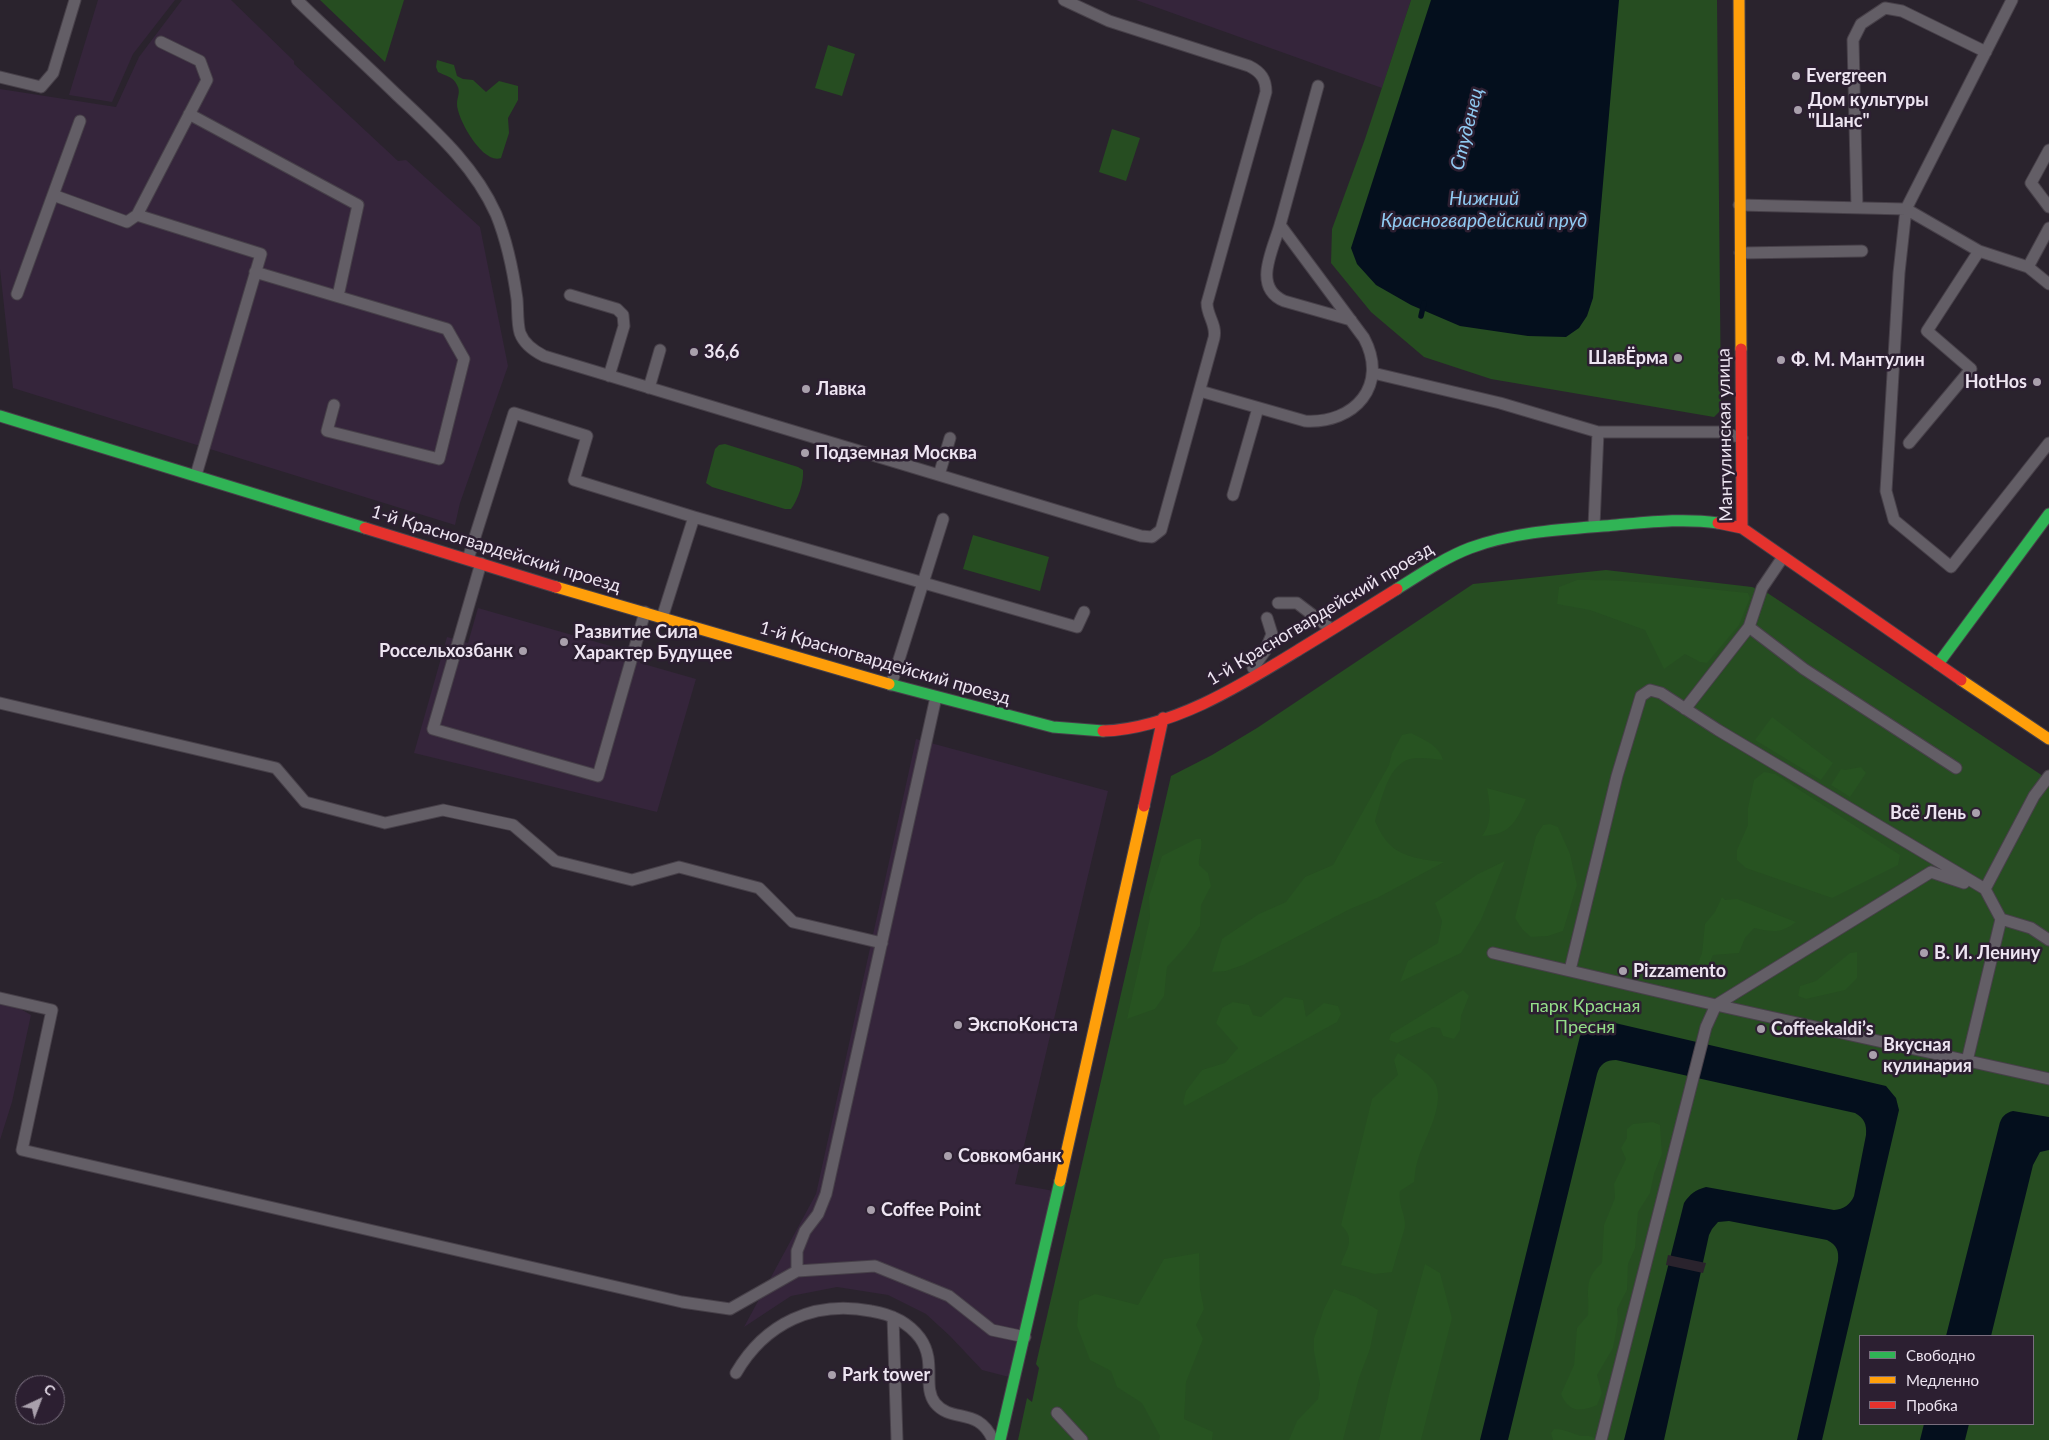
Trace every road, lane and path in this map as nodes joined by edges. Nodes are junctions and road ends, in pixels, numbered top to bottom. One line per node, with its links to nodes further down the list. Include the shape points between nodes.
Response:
1 (75, 0): 8 (lane, via 53,73 41,87)
2 (297, 0): 33 (lane, via 435,131 475,177 492,206 505,239 520,332 525,341 544,356)
3 (1064, 0): 35 (lane, via 1104,19 1250,66 1258,70 1264,80 1266,92 1207,303 1215,334)
4 (1739, 0): 14 (street, Мантулинская улица)
5 (2012, 0): 7 (lane)
6 (161, 42): 10 (lane, via 200,61 207,80)
7 (1986, 52): 16 (lane, via 1902,11 1885,8 1861,24 1853,40); 17 (lane)
8 (0, 77)
9 (1318, 86): 19 (lane)
10 (189, 114): 18 (lane); 29 (lane, via 358,205)
11 (80, 121): 13 (lane)
12 (2049, 150): 15 (lane, via 2031,183)
13 (52, 194): 18 (lane, via 127,222); 27 (lane)
14 (1740, 205): 16 (lane); 23 (street, Мантулинская улица)
15 (2049, 207)
16 (1857, 208): 17 (lane)
17 (1906, 209): 21 (lane); 43 (lane, via 1886,491 1894,520 1951,567)
18 (137, 215): 25 (lane, via 261,254)
19 (1280, 225): 30 (lane); 30 (lane, via 1266,277 1270,291 1284,301)
20 (2049, 228): 24 (lane)
21 (1978, 250): 24 (lane); 42 (lane, via 1926,331 1972,369)
22 (1862, 251): 23 (lane)
23 (1740, 254): 41 (street, Мантулинская улица)
24 (2028, 267): 26 (lane)
25 (256, 272): 29 (lane); 44 (lane)
26 (2049, 284)
27 (17, 294)
28 (570, 295): 33 (lane, via 617,309 623,315 624,326)
29 (338, 296): 36 (lane, via 447,328 464,359 440,459 327,431)
30 (1351, 320): 32 (lane, via 1368,346)
31 (660, 350): 34 (lane)
32 (1373, 373): 37 (lane, via 1364,398 1347,413 1330,420 1305,421); 39 (lane, via 1500,403)
33 (609, 376): 34 (lane)
34 (649, 388): 45 (lane)
35 (1200, 391): 37 (lane); 45 (lane, via 1161,530 1152,537)
36 (334, 405)
37 (1258, 408): 46 (lane)
38 (0, 416): 44 (street, 1-й Красногвардейский проезд)
39 (1598, 432): 41 (lane, via 1720,432); 50 (lane)
40 (950, 438): 45 (lane)
41 (1742, 438): 51 (street, Мантулинская улица)
42 (1909, 443)
43 (2049, 443)
44 (196, 475): 53 (street, 1-й Красногвардейский проезд)
45 (939, 475)
46 (1233, 495)
47 (2049, 514): 63 (street)
48 (694, 517): 53 (lane, via 574,480 587,436 514,413); 55 (lane); 59 (lane)
49 (943, 519): 55 (lane)
50 (1594, 526): 51 (street, 1-й Красногвардейский проезд, via 1682,519 1719,522); 62 (street, 1-й Красногвардейский проезд, via 1475,546 1446,559)
51 (1742, 528): 52 (street, Мантулинская улица)
52 (1784, 555): 61 (lane, via 1762,588); 63 (street, Мантулинская улица)
53 (468, 559): 54 (street, 1-й Красногвардейский проезд)
54 (480, 563): 57 (street, 1-й Красногвардейский проезд); 57 (lane, via 433,729 598,776)
55 (923, 583): 58 (lane, via 1077,627); 64 (lane)
56 (1278, 603): 62 (lane, via 1297,603)
57 (645, 612): 59 (street, 1-й Красногвардейский проезд)
58 (1084, 612)
59 (662, 618): 64 (street, 1-й Красногвардейский проезд)
60 (1267, 618): 65 (lane, via 1272,634 1265,651)
61 (1749, 627): 68 (lane); 71 (lane, via 1804,669)
62 (1331, 629): 65 (street, 1-й Красногвардейский проезд)
63 (1938, 664): 70 (street, Мантулинская улица)
64 (891, 685): 66 (street, 1-й Красногвардейский проезд)
65 (1241, 685): 69 (street, 1-й Красногвардейский проезд)
66 (936, 697): 69 (street, 1-й Красногвардейский проезд, via 1053,727 1078,730 1114,730); 78 (lane)
67 (0, 703): 78 (lane, via 276,768 305,802 385,823 443,810 513,825 555,861 632,880 679,867 759,888 793,922)
68 (1685, 709): 73 (lane); 80 (lane, via 1661,693 1650,690 1641,696 1617,776)
69 (1162, 718): 87 (street)
70 (2049, 739)
71 (1956, 768)
72 (2049, 776): 75 (lane, via 2034,796)
73 (1932, 858): 74 (lane); 75 (lane)
74 (1931, 872): 75 (lane); 82 (lane)
75 (1985, 890): 76 (lane)
76 (2002, 919): 77 (lane, via 2030,928); 83 (lane)
77 (2049, 940)
78 (882, 942): 85 (lane, via 826,1194 797,1251)
79 (1493, 953): 80 (lane)
80 (1570, 970): 82 (lane)
81 (0, 998): 85 (lane, via 52,1010 22,1150 682,1302 730,1309)
82 (1716, 1005): 83 (lane); 94 (lane, via 1706,1027)
83 (1967, 1061): 84 (lane)
84 (2049, 1079)
85 (797, 1271): 87 (lane, via 875,1266 948,1296 992,1330)
86 (893, 1317): 88 (lane, via 847,1308 808,1312 764,1338); 90 (lane); 91 (lane, via 913,1330 926,1349 930,1392 936,1404 944,1410 978,1421)
87 (1025, 1338): 92 (street)
88 (736, 1373)
89 (1057, 1413): 93 (lane)
90 (897, 1440)
91 (993, 1440)
92 (1000, 1440)
93 (1082, 1440)
94 (1601, 1440)

